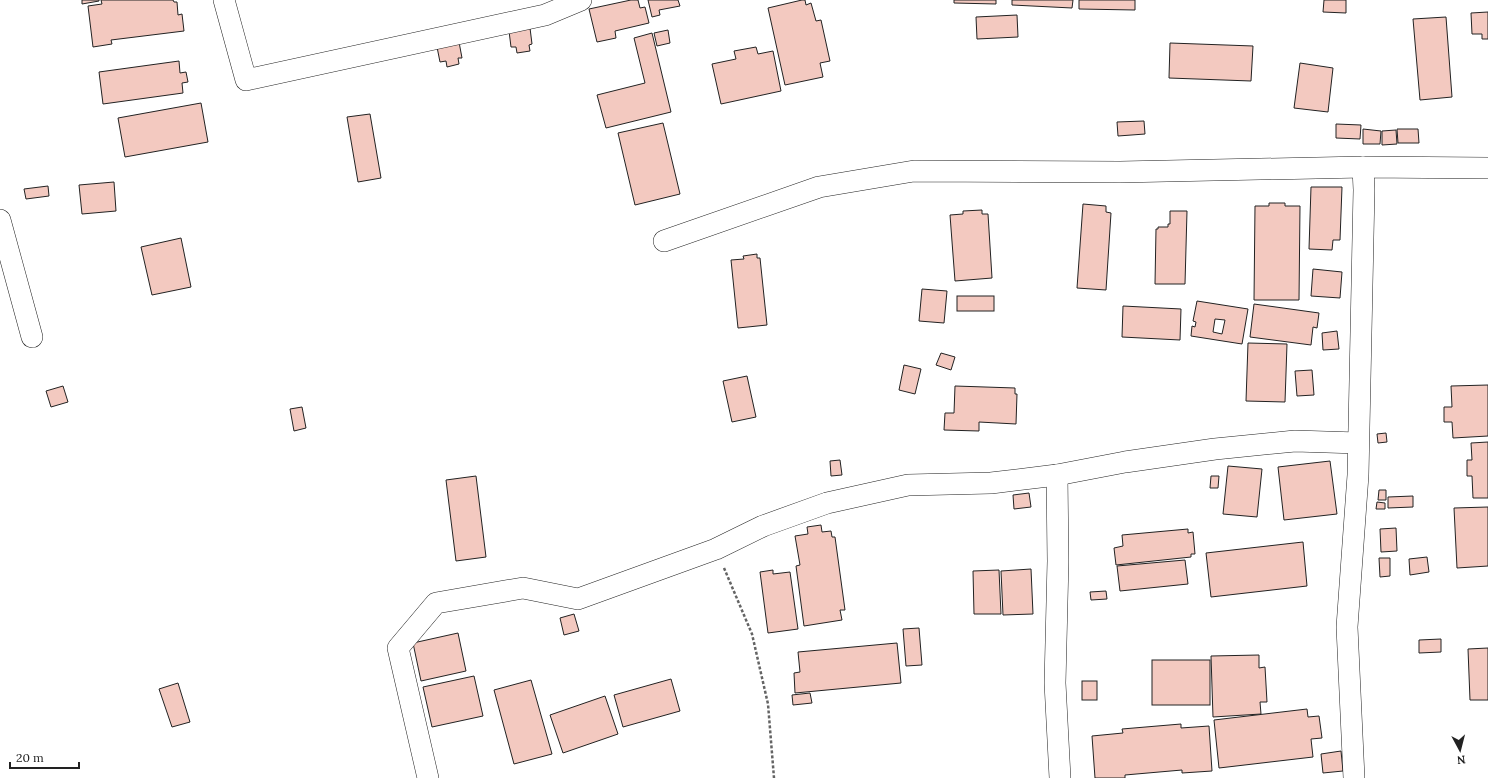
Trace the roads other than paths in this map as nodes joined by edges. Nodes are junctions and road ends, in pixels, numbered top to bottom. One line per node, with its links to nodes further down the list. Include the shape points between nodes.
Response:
1 (224, 0): 2 (street, via 246,80 545,14)
2 (581, 0)
3 (1363, 167): 4 (street); 6 (street, via 1120,172 914,171 819,187); 8 (street)
4 (1488, 168)
5 (0, 220): 7 (street)
6 (664, 241)
7 (32, 337)
8 (1358, 443): 9 (street, via 1295,440 1133,461); 12 (street, via 1347,627)
9 (1057, 475): 10 (street, via 991,483 908,485 827,503 763,526 716,550 578,599 523,588 436,603 398,648); 11 (street, via 1055,683)
10 (428, 778)
11 (1060, 778)
12 (1354, 778)

